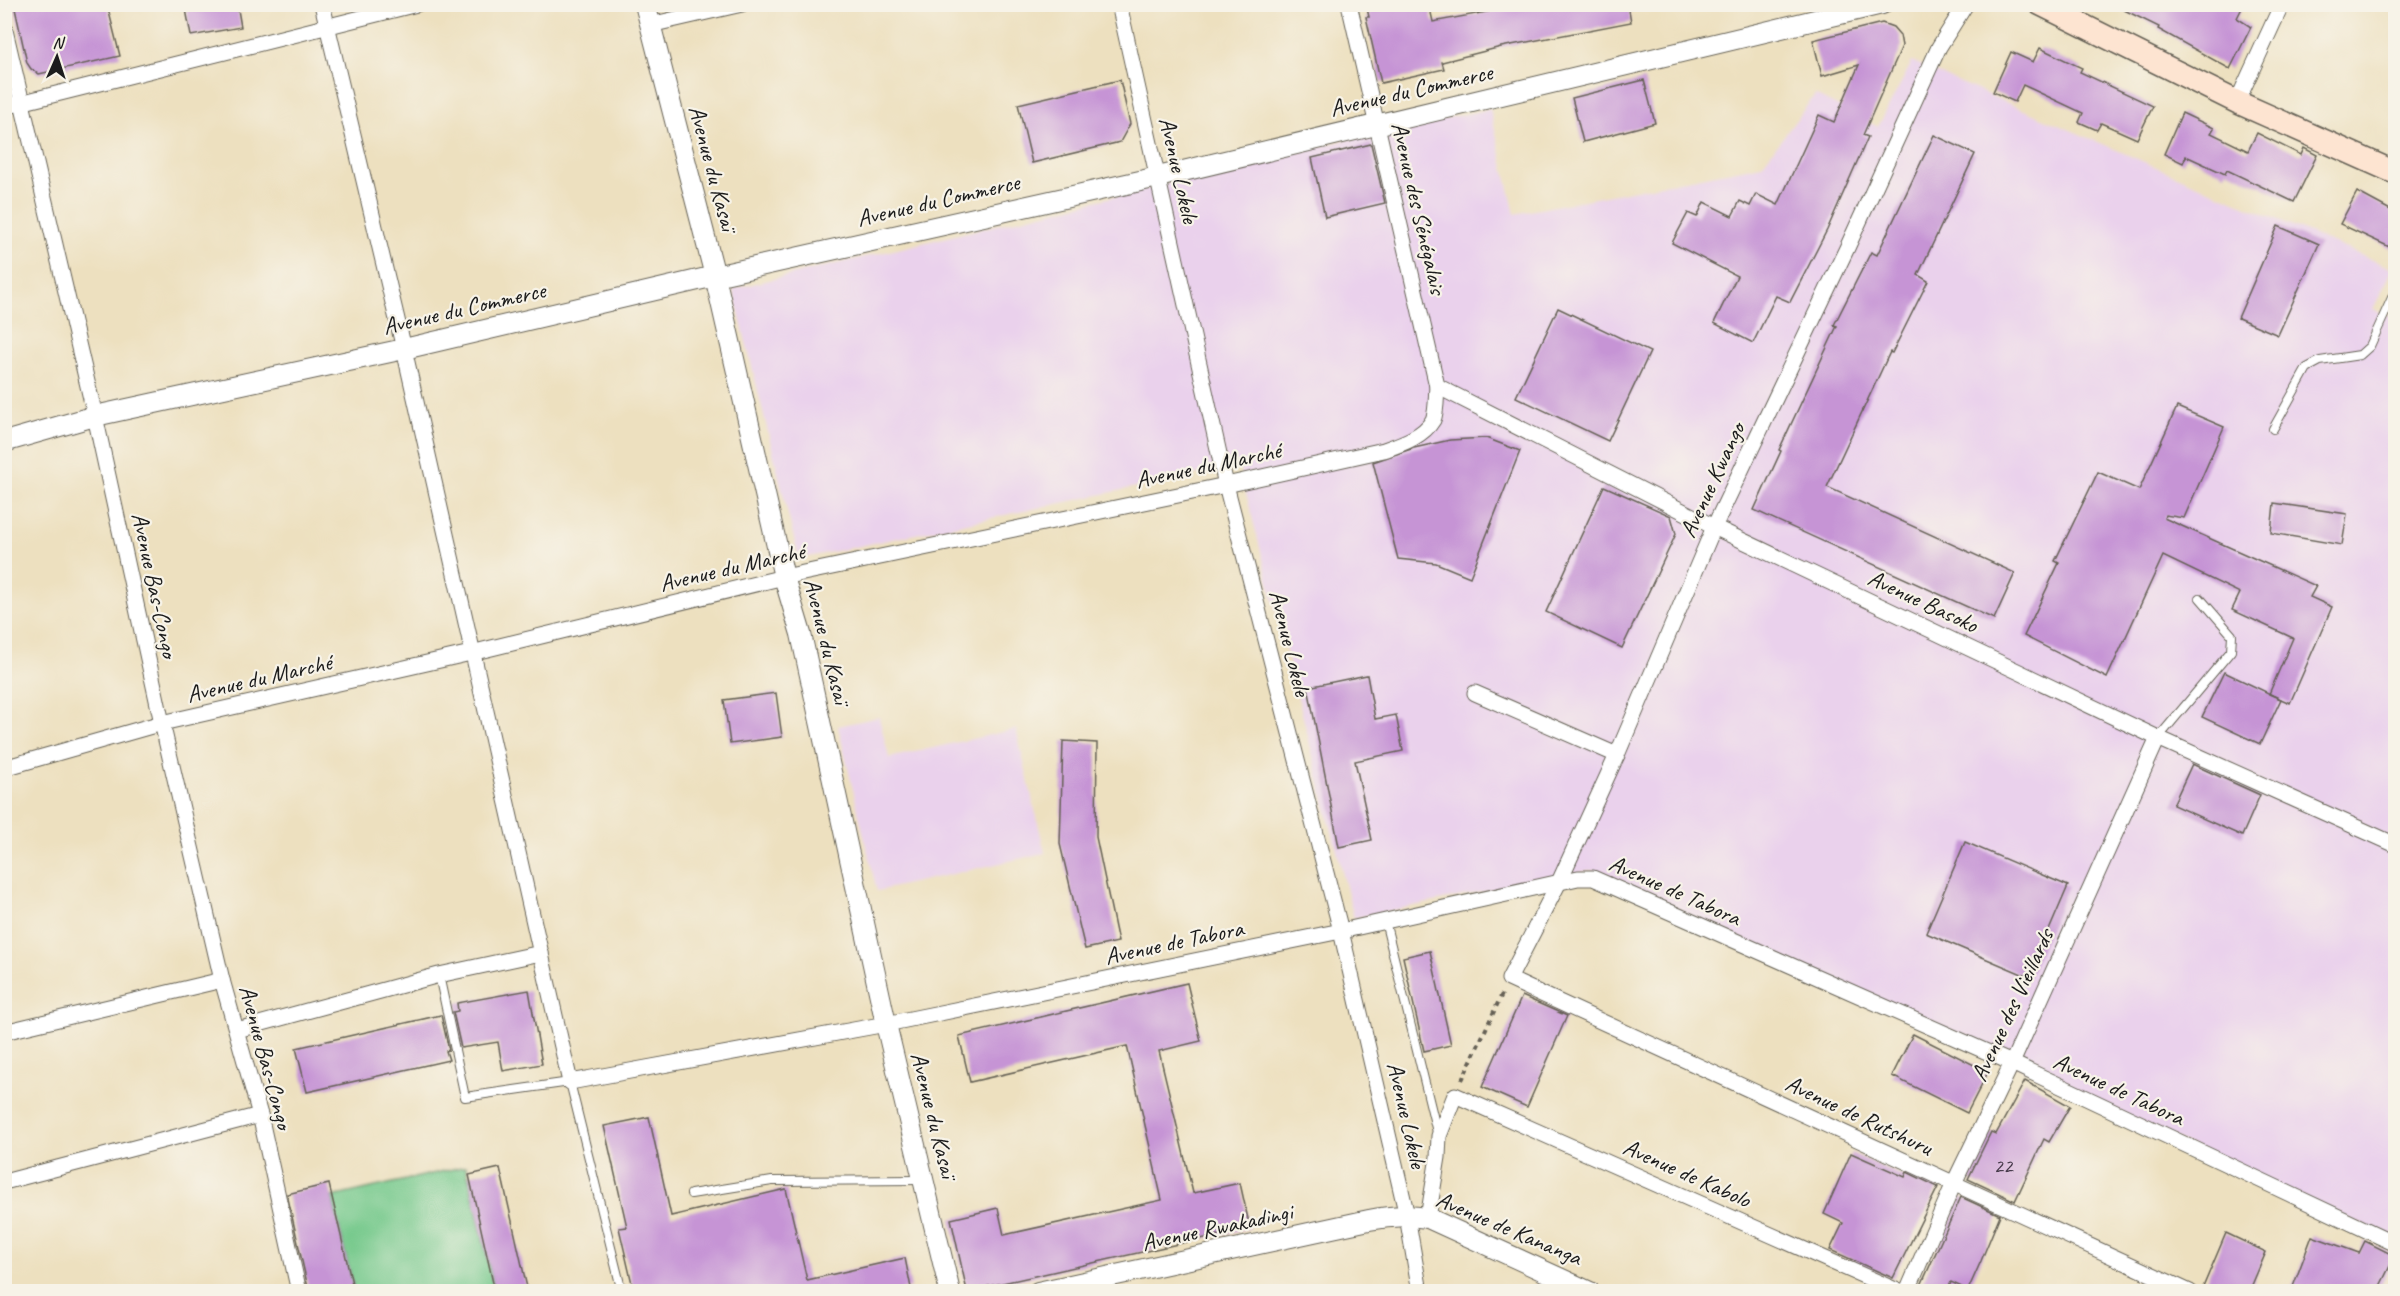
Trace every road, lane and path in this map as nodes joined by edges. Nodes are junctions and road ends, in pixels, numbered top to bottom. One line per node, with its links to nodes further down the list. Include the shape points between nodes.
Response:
1 (322, 4): 13 (street)
2 (417, 4): 13 (street)
3 (645, 4): 11 (street, Avenue du Kasaï)
4 (742, 4): 11 (street)
5 (1119, 4): 19 (street, Avenue Lokele)
6 (1349, 4): 17 (street, Avenue des Sénégalais)
7 (1882, 4): 17 (street, Avenue du Commerce)
8 (1966, 4): 28 (street, Avenue Kwango, via 1939,47)
9 (2040, 4): 15 (main road)
10 (2282, 4): 15 (street)
11 (650, 25): 20 (street, Avenue du Kasaï)
12 (4, 26): 14 (street, Avenue Bas-Congo)
13 (327, 26): 14 (street); 22 (street)
14 (22, 102): 16 (street); 24 (street, Avenue Bas-Congo)
15 (2237, 102): 18 (main road)
16 (4, 107)
17 (1376, 124): 19 (street, Avenue du Commerce); 23 (street, Avenue des Sénégalais)
18 (2396, 173)
19 (1158, 177): 20 (street, Avenue du Commerce); 27 (street, Avenue Lokele)
20 (715, 276): 22 (street, Avenue du Commerce); 29 (street, Avenue du Kasaï)
21 (2396, 289): 25 (lane, via 2370,346 2360,355 2320,361 2307,368)
22 (404, 349): 24 (street, Avenue du Commerce); 31 (street)
23 (1437, 386): 27 (street, Avenue du Marché, via 1433,418 1408,442); 28 (street, Avenue Basoko)
24 (94, 416): 26 (street, Avenue du Commerce); 33 (street, Avenue Bas-Congo)
25 (2272, 429)
26 (4, 442)
27 (1226, 485): 29 (street, Avenue du Marché); 40 (street, Avenue Lokele)
28 (1714, 527): 34 (street, Avenue Basoko); 35 (street, Avenue Kwango)
29 (784, 577): 31 (street, Avenue du Marché); 45 (street, Avenue du Kasaï, via 801,634)
30 (2200, 598): 34 (lane, via 2232,635 2231,651)
31 (471, 653): 33 (street, Avenue du Marché); 41 (street)
32 (1475, 693): 35 (street)
33 (162, 723): 36 (street, Avenue du Marché); 44 (street, Avenue Bas-Congo)
34 (2158, 738): 37 (street, Avenue Basoko); 48 (street, Avenue des Vieillards)
35 (1617, 755): 38 (street, Avenue Kwango)
36 (4, 768)
37 (2396, 845)
38 (1559, 882): 39 (street, Avenue de Tabora); 43 (street, Avenue Kwango); 48 (street, Avenue de Tabora, via 1593,878)
39 (1385, 921): 40 (street, Avenue de Tabora); 52 (lane)
40 (1341, 931): 45 (street, Avenue de Tabora); 57 (street, Avenue Lokele)
41 (541, 953): 42 (street); 49 (street)
42 (439, 975): 46 (street); 49 (lane, via 465,1097)
43 (1509, 979): 50 (path); 55 (street, Avenue de Rutshuru)
44 (222, 980): 46 (street, Avenue Bas-Congo); 47 (street)
45 (886, 1024): 49 (street, Avenue de Tabora); 53 (street, Avenue du Kasaï)
46 (237, 1030): 51 (street, Avenue Bas-Congo)
47 (4, 1032)
48 (2012, 1063): 55 (street, Avenue des Vieillards); 59 (street, Avenue de Tabora)
49 (570, 1082): 61 (lane)
50 (1455, 1095): 52 (street); 66 (street, Avenue de Kabolo)
51 (260, 1115): 54 (street); 60 (street, Avenue Bas-Congo)
52 (1438, 1136): 58 (street)
53 (924, 1180): 56 (lane, via 772,1180); 62 (street, Avenue du Kasaï)
54 (4, 1182)
55 (1954, 1183): 67 (street, Avenue des Vieillards); 68 (street, Avenue de Rutshuru)
56 (691, 1194)
57 (1407, 1216): 58 (street, Avenue de Kananga); 63 (street, Avenue Rwakadingi, via 1369,1220); 64 (street, Avenue Lokele)
58 (1428, 1218): 65 (street, Avenue de Kananga)
59 (2396, 1244)
60 (299, 1292)
61 (621, 1292)
62 (950, 1292)
63 (1038, 1292)
64 (1420, 1292)
65 (1590, 1292)
66 (1900, 1292)
67 (1907, 1292)
68 (2190, 1292)

